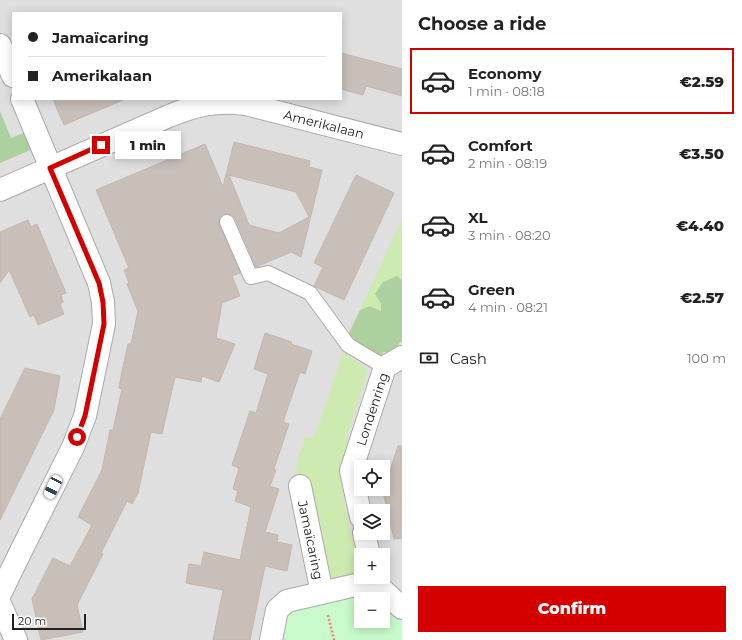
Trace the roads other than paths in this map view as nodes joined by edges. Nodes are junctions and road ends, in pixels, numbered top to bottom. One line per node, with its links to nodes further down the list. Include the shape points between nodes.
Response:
1 (0, 45): 2 (street)
2 (12, 74)
3 (22, 100): 5 (street)
4 (402, 144): 5 (street, Amerikalaan, via 246,104 228,102 183,110)
5 (50, 168): 6 (street, Amerikalaan); 14 (street, via 99,283 104,324 85,416 73,447)
6 (0, 190)
7 (227, 222): 8 (lane, via 251,277 268,273 310,293 348,345)
8 (394, 362): 10 (street, Londenring, via 351,471)
9 (300, 486): 13 (street, Jamaïcaring)
10 (358, 504)
11 (355, 584): 13 (street, Jamaïcaring)
12 (378, 584): 15 (street)
13 (322, 593): 17 (street, Jamaïcaring, via 287,600 277,610)
14 (1, 594): 16 (street)
15 (402, 608)
16 (16, 640)
17 (271, 640)

